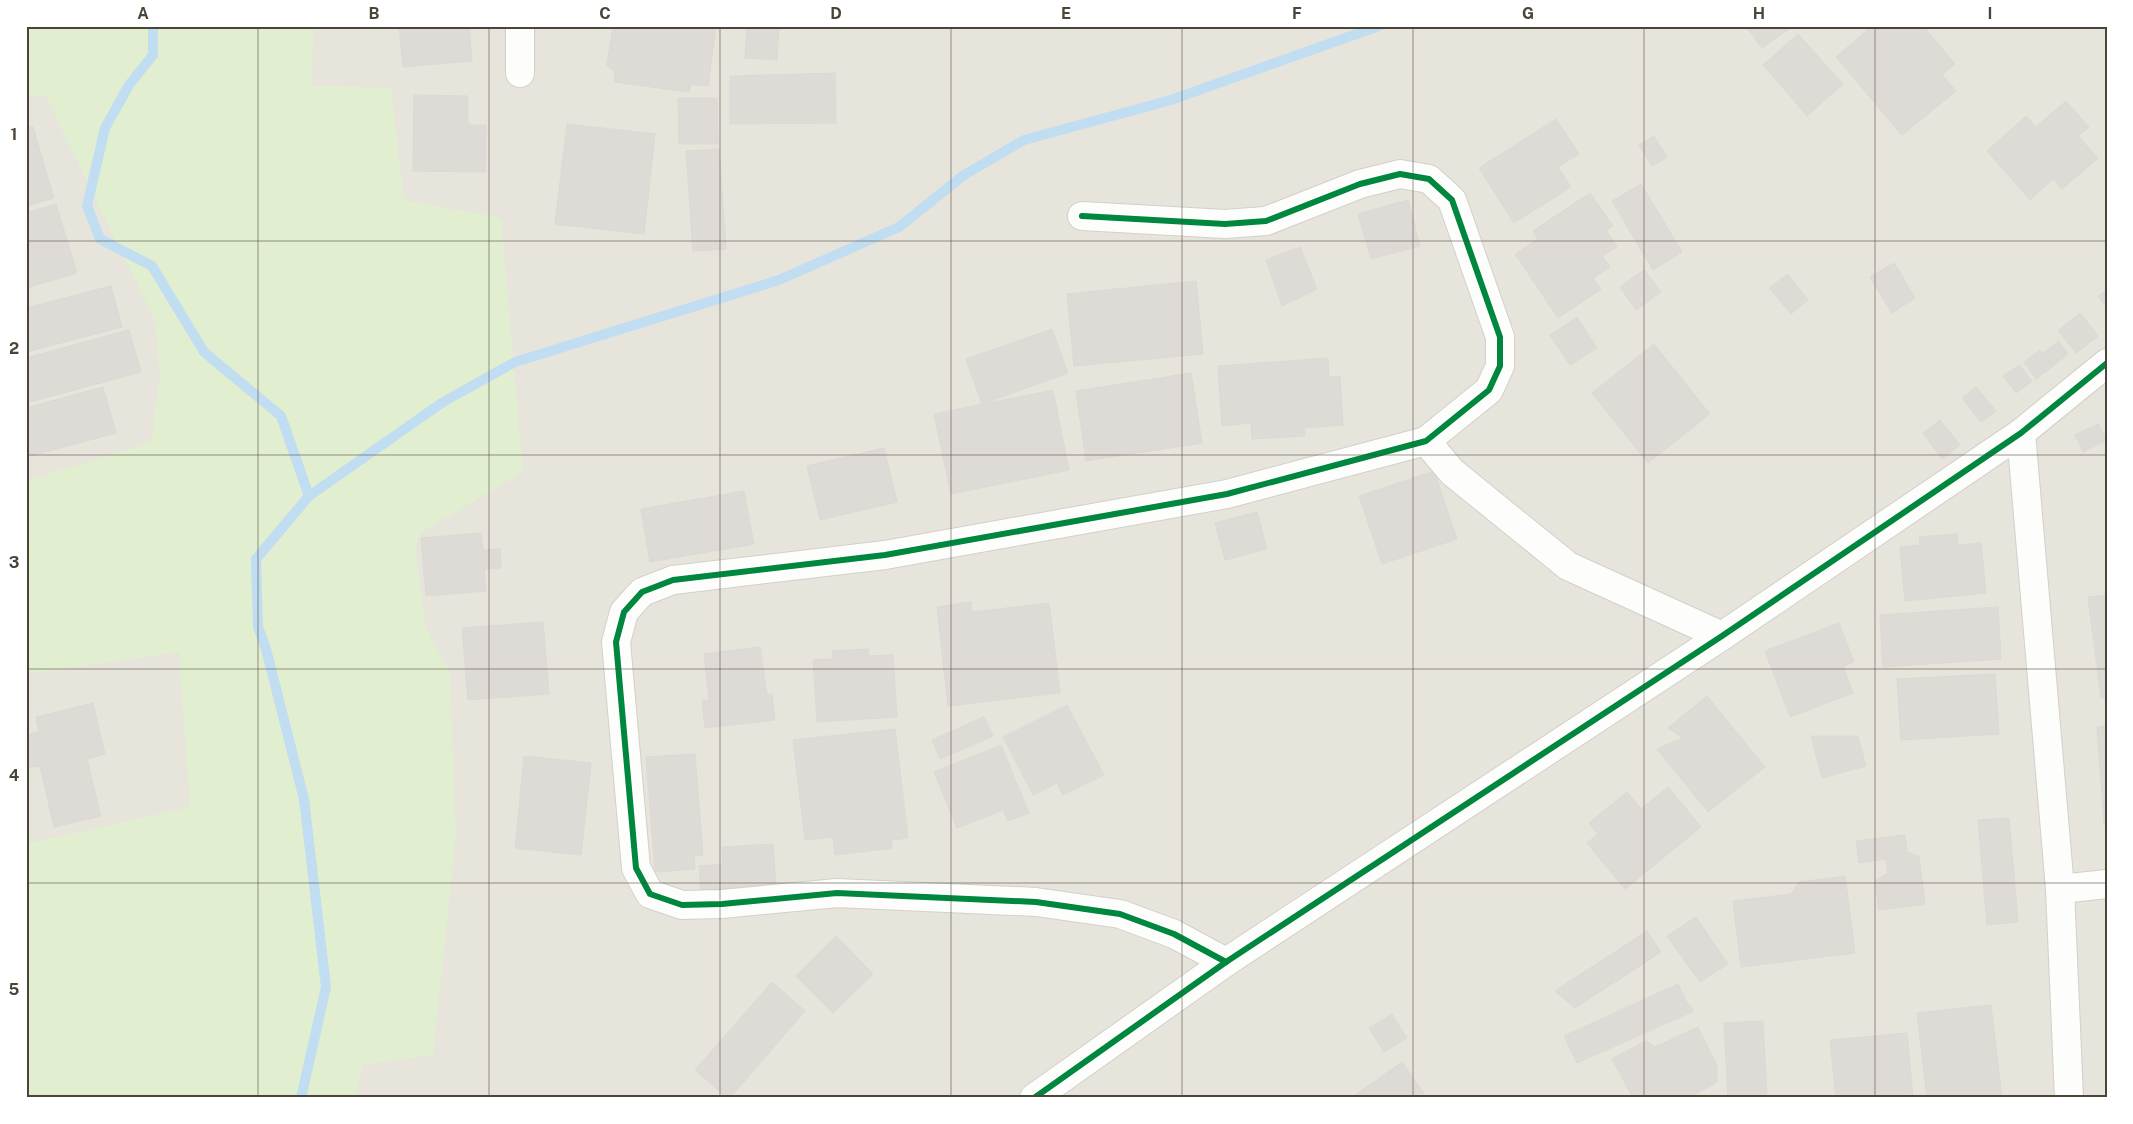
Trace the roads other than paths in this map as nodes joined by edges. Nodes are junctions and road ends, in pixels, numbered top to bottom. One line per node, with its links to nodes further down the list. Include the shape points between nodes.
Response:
1 (520, 26): 2 (street)
2 (520, 72)
3 (1082, 216): 6 (street, via 1224,224 1266,221 1360,184 1400,174 1429,179 1452,200 1500,337 1500,366 1488,390)
4 (2107, 363): 5 (street)
5 (2021, 433): 7 (street); 9 (street)
6 (1426, 441): 7 (street, via 1452,472 1568,566); 10 (street, via 1227,494 885,554 674,580 642,592 624,612 616,642 636,868 650,894 682,905 837,893 1036,902 1120,914 1174,934)
7 (1722, 636): 10 (street)
8 (2107, 884): 9 (street)
9 (2060, 889): 12 (street)
10 (1226, 962): 11 (street)
11 (1034, 1098)
12 (2070, 1098)

